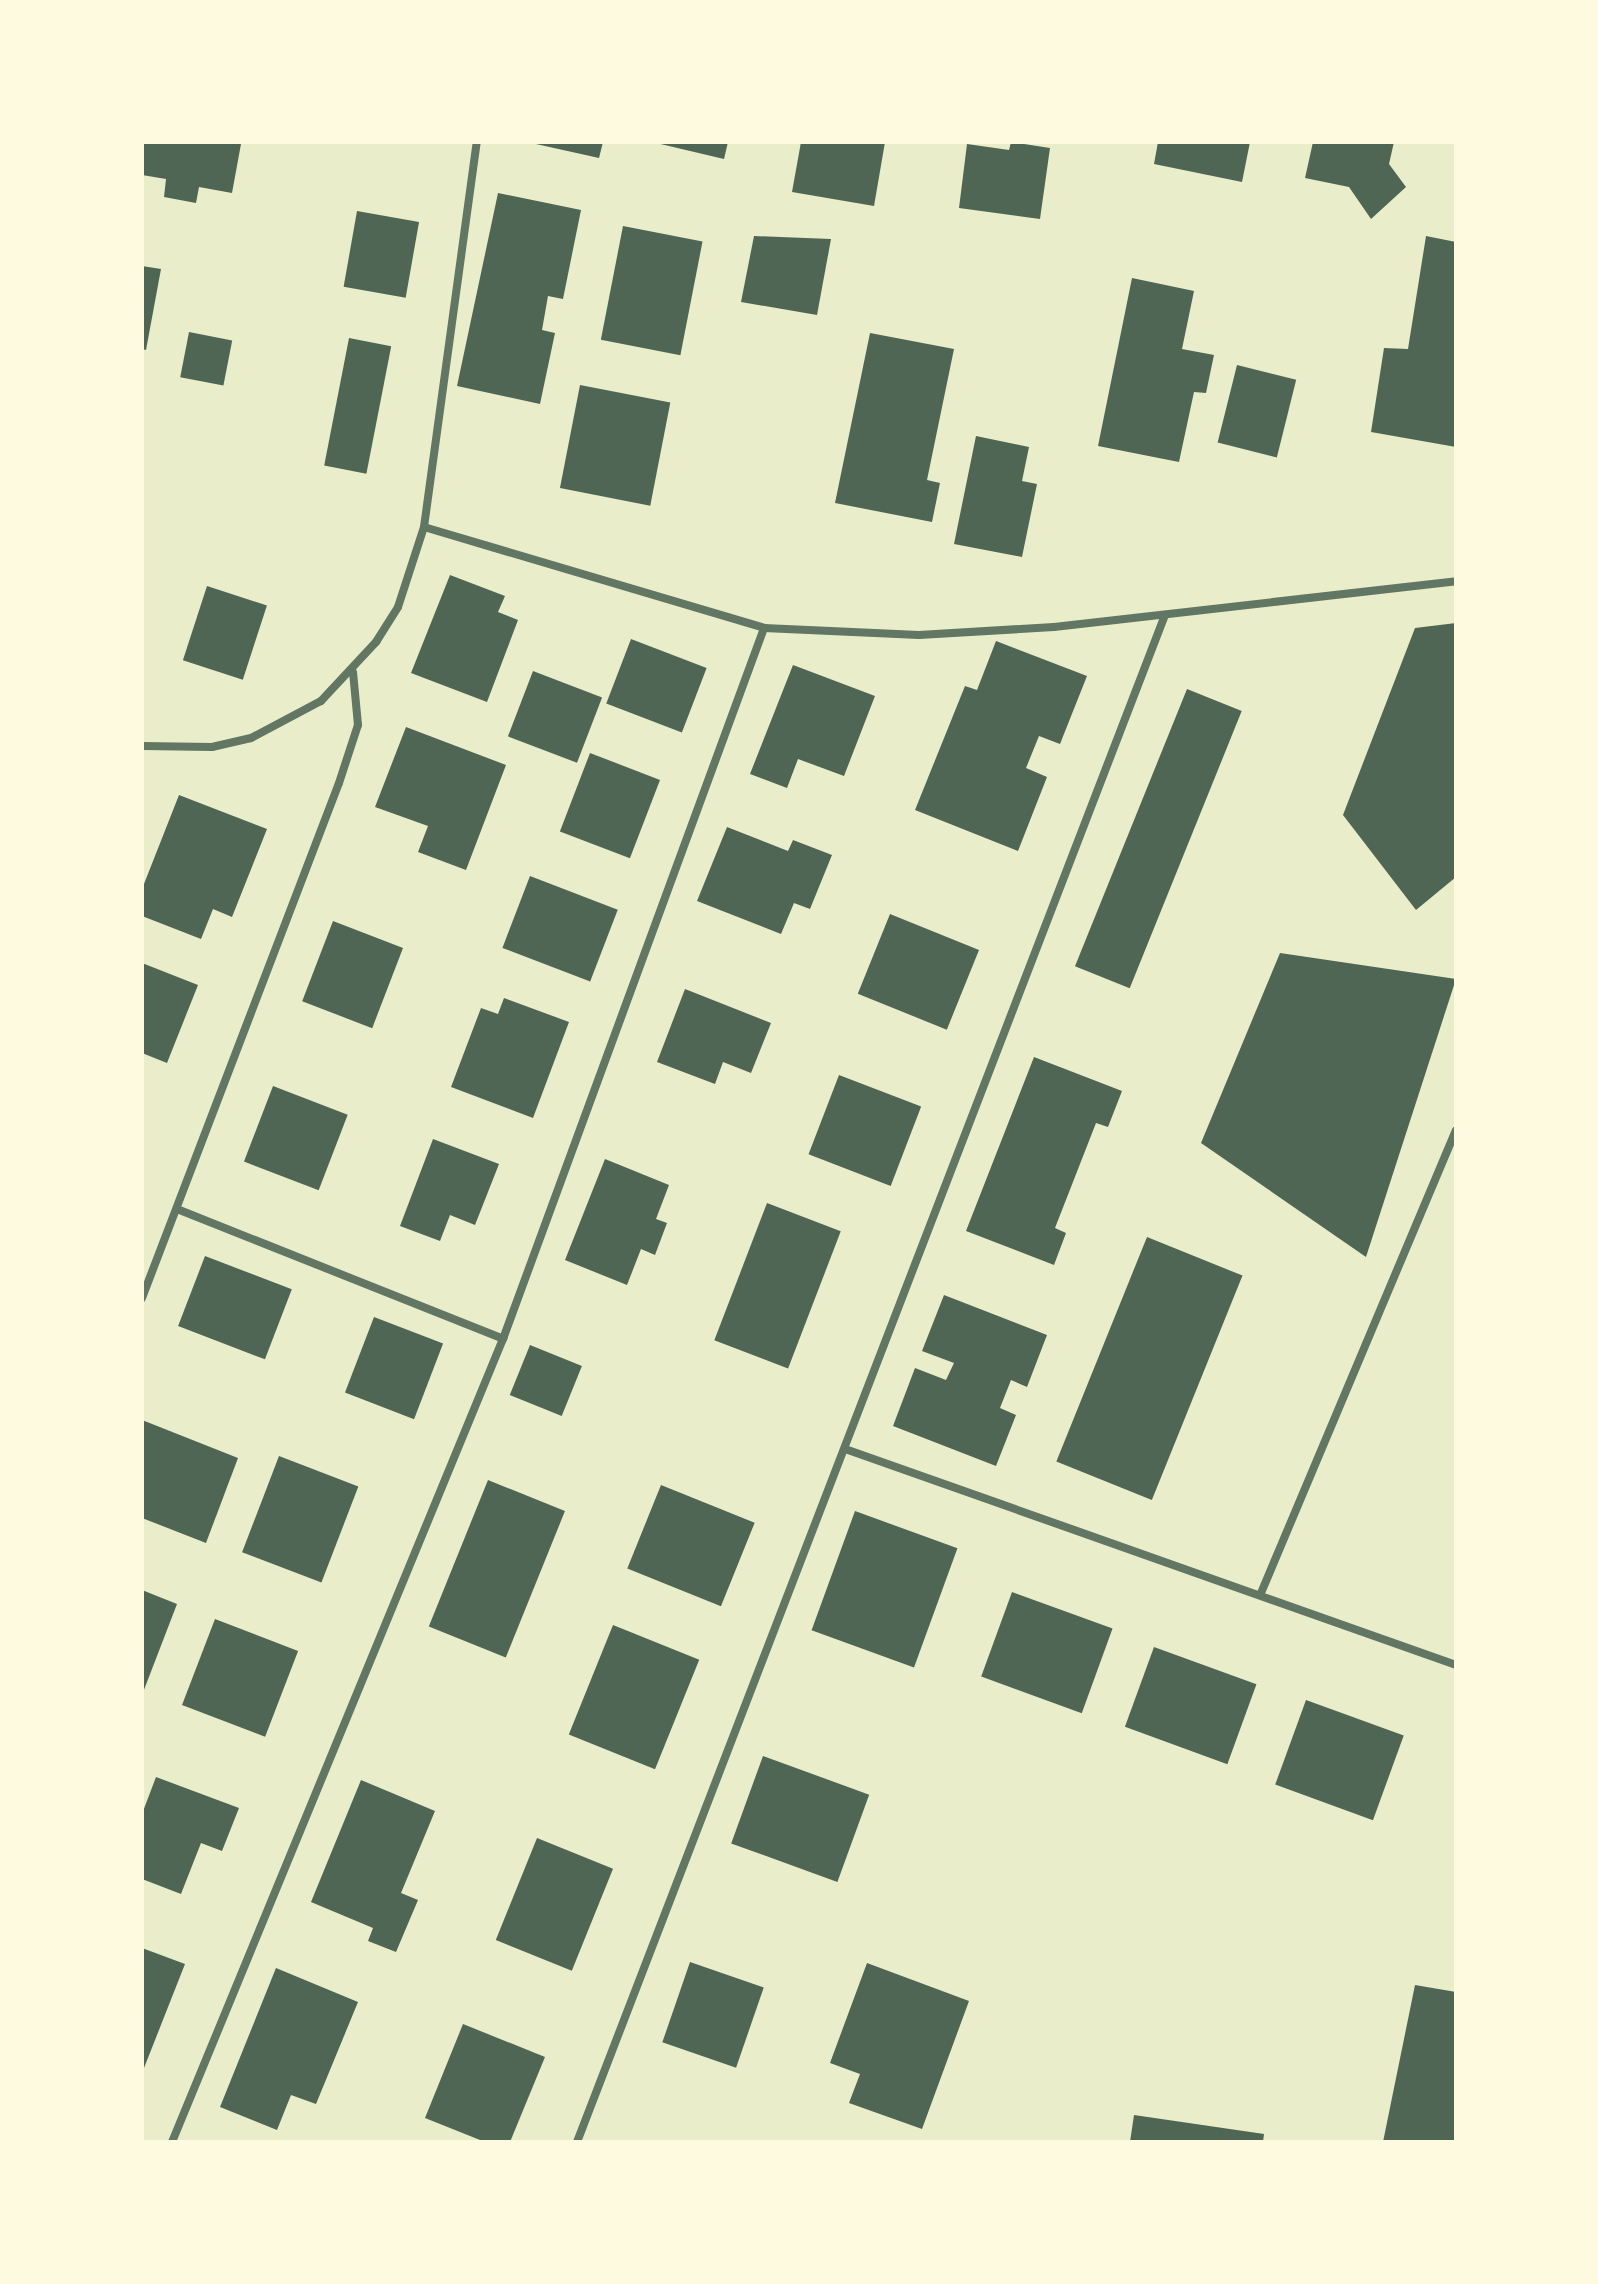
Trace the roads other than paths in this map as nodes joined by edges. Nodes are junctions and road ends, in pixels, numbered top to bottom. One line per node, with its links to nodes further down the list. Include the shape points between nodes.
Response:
1 (477, 142): 2 (street)
2 (424, 527): 5 (street); 6 (street, via 398,607)
3 (1456, 581): 4 (street)
4 (1165, 615): 5 (street, via 919,635); 12 (street)
5 (764, 628): 11 (street)
6 (353, 672): 7 (street, via 290,722 251,738 212,747); 9 (street, via 358,725)
7 (142, 746)
8 (1456, 1130): 13 (street)
9 (177, 1209): 10 (street); 11 (street)
10 (142, 1298)
11 (503, 1339): 15 (street)
12 (848, 1450): 13 (street); 16 (street)
13 (1261, 1593): 14 (street)
14 (1456, 1665)
15 (172, 2142)
16 (577, 2142)

